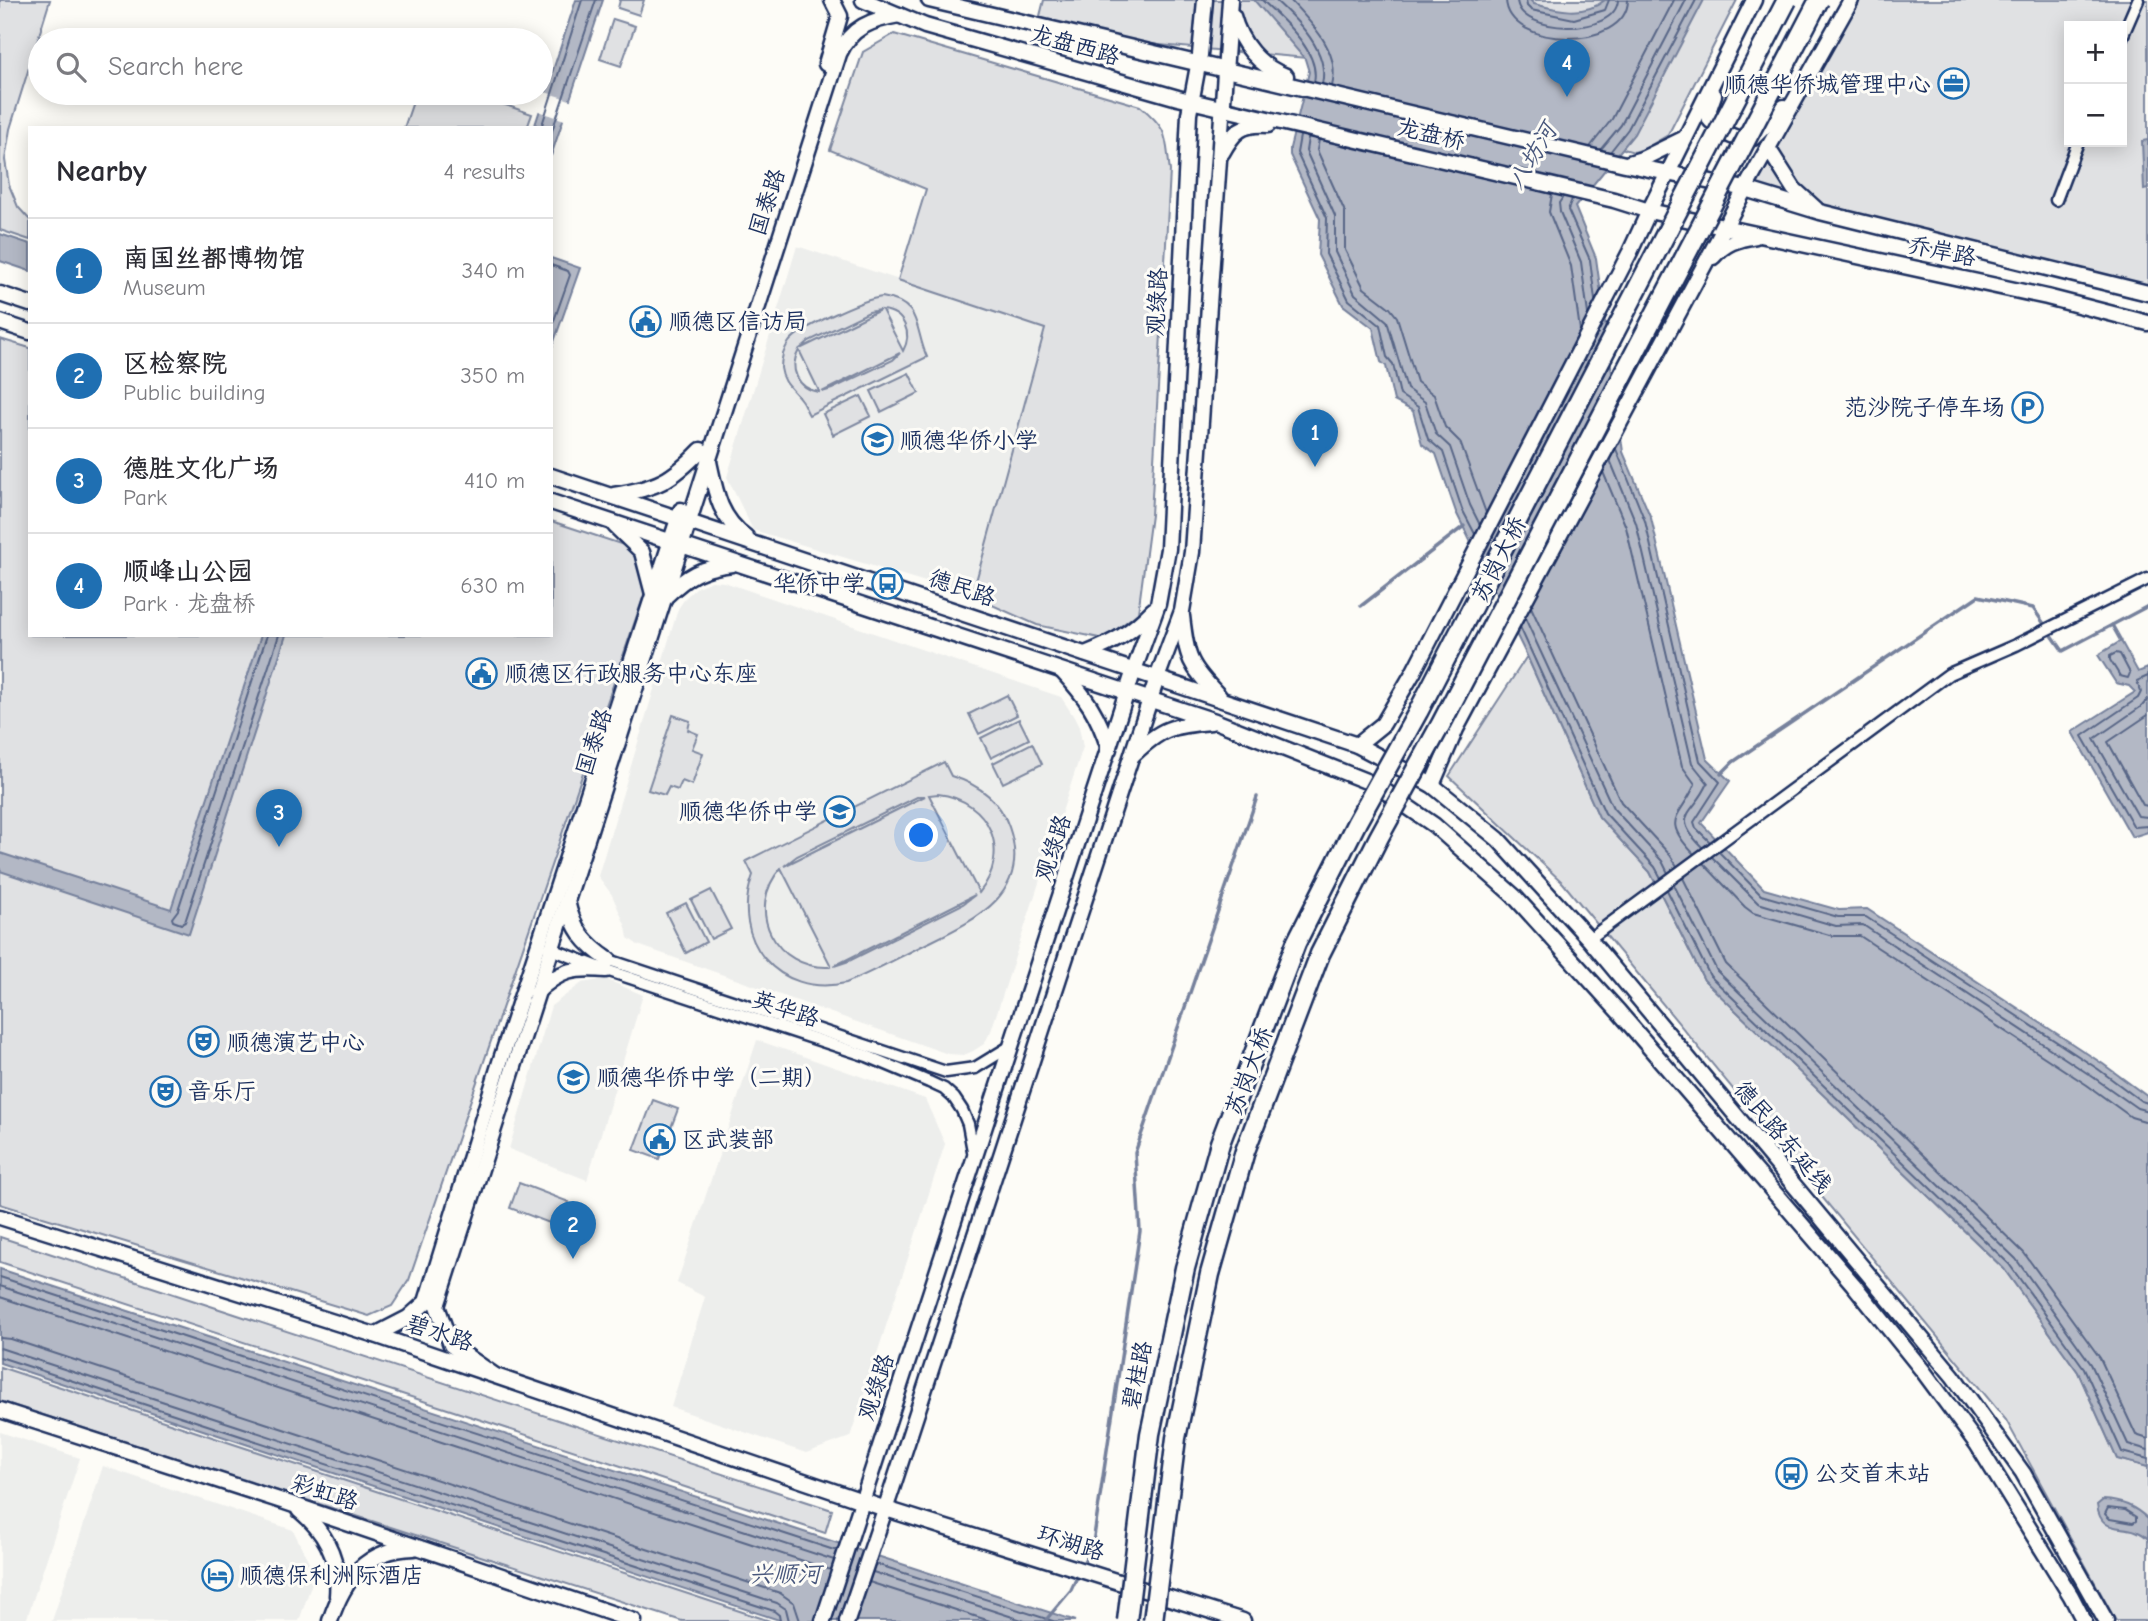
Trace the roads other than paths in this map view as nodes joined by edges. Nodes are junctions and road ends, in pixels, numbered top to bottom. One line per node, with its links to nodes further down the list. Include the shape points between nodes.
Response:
1 (832, 0): 41 (street, 国泰路, via 840,16 833,42)
2 (863, 0): 11 (street, 龙盘西路)
3 (929, 0): 14 (street, 龙盘桥)
4 (1205, 0): 14 (street, 观绿路)
5 (1754, 0): 13 (street)
6 (1787, 0): 72 (highway, 苏岗大桥, bridge, via 1296,943)
7 (1819, 0): 88 (highway, 苏岗大桥, bridge, via 1320,954 1245,1152 1210,1274 1176,1438)
8 (1851, 0): 16 (street)
9 (2138, 0): 12 (street)
10 (1230, 2): 15 (street, 观绿路); 17 (street, via 1238,35 1269,70)
11 (899, 15): 18 (street, 龙盘西路, via 943,32); 41 (street, 国泰路, via 864,24 839,54)
12 (2127, 25)
13 (1730, 47): 16 (street, via 1709,110 1710,120 1725,134 1753,138); 22 (street)
14 (1198, 64): 15 (street, 龙盘桥); 18 (street, 观绿路)
15 (1225, 70): 17 (street, 龙盘桥); 19 (street, 观绿路)
16 (1805, 84): 24 (street)
17 (1333, 95): 26 (street, 龙盘桥)
18 (1192, 101): 19 (street, 龙盘西路); 52 (street, 观绿路, via 1168,549)
19 (1223, 109): 20 (street, 龙盘西路); 25 (street, 观绿路)
20 (1238, 113): 21 (street, 龙盘桥)
21 (1304, 128): 25 (street, via 1252,124 1233,134); 30 (street, 龙盘桥)
22 (1685, 138): 26 (street); 27 (street)
23 (2076, 147): 29 (street)
24 (1768, 148): 28 (street); 31 (street, via 1794,189)
25 (1219, 159): 53 (street, 观绿路, via 1192,552)
26 (1625, 164): 27 (street, 龙盘桥)
27 (1668, 172): 28 (street, 乔岸路); 30 (street)
28 (1745, 189): 31 (street, 乔岸路); 32 (street)
29 (2056, 200)
30 (1649, 211): 32 (street, 乔岸路); 62 (street, via 1413,673 1383,724)
31 (1819, 212): 35 (street, 乔岸路)
32 (1725, 227): 33 (street, 乔岸路); 34 (street)
33 (1763, 235): 34 (street, via 1737,239 1720,249); 39 (street, 乔岸路)
34 (1703, 269): 65 (street, via 1467,708)
35 (2148, 293)
36 (0, 294): 37 (street)
37 (28, 303)
38 (0, 322): 40 (street)
39 (2148, 323)
40 (28, 331)
41 (704, 454): 43 (street, via 662,483); 45 (street, 国泰路); 48 (street, via 722,512)
42 (553, 477): 43 (street, 德民路)
43 (611, 495): 45 (street, 德民路)
44 (553, 503): 46 (street, 德民路东延线)
45 (683, 519): 47 (street, 国泰路); 48 (street, 德民路)
46 (608, 521): 47 (street, 德民路东延线); 51 (street, via 642,552)
47 (675, 542): 49 (street, 德民路东延线); 51 (street, 国泰路)
48 (753, 542): 54 (street, 德民路)
49 (738, 563): 51 (street, via 694,573); 55 (street, 德民路东延线)
50 (2148, 579): 67 (street, via 1950,674)
51 (658, 597): 66 (street, 国泰路); 68 (street, 国泰路)
52 (1158, 604): 54 (street, via 1134,630); 56 (street, 观绿路)
53 (1182, 611): 57 (street, 观绿路); 59 (street, via 1186,650 1197,673)
54 (1085, 654): 56 (street, 德民路)
55 (1060, 670): 58 (street, 德民路东延线); 63 (street, via 1087,699 1101,722)
56 (1134, 670): 57 (street, 德民路); 58 (street, 观绿路)
57 (1157, 678): 59 (street, 德民路); 60 (street, 观绿路)
58 (1127, 692): 60 (street, 德民路东延线); 63 (street, 观绿路)
59 (1222, 699): 62 (street, 德民路)
60 (1150, 700): 61 (street, 德民路东延线); 64 (street, 观绿路)
61 (1215, 721): 64 (street, via 1171,726); 90 (street, 德民路东延线, via 1376,785 1434,825 1514,896 1619,1012 1923,1371 1977,1444)
62 (1357, 745): 65 (street, 德民路东延线)
63 (1109, 749): 71 (street, 观绿路)
64 (1132, 756): 80 (street, 观绿路)
65 (1432, 785): 67 (street, 德民路东延线, via 1498,839)
66 (567, 901): 68 (street, 国泰路); 69 (street, via 578,932)
67 (1589, 939): 91 (street, 德民路东延线, via 1953,1377 2023,1473)
68 (545, 943): 69 (street, 英华路); 70 (street, 国泰路); 75 (street, 国泰路, via 426,1302 408,1318)
69 (608, 965): 70 (street, via 568,971); 71 (street, 英华路, via 946,1072 975,1068); 73 (street, 英华路, via 867,1056 944,1089 968,1124)
70 (535, 994): 76 (street, 国泰路, via 437,1306 450,1345)
71 (1012, 1046): 73 (street, 观绿路)
72 (1220, 1143): 87 (highway, 碧桂路, bridge, via 1185,1268 1150,1434)
73 (974, 1161): 78 (street, 观绿路)
74 (0, 1217): 75 (street, 碧水路)
75 (374, 1335): 76 (street, 碧水路)
76 (494, 1375): 78 (street, 碧水路)
77 (0, 1410): 79 (street, 彩虹路)
78 (863, 1501): 80 (street, 碧水路); 85 (street, 观绿路)
79 (285, 1502): 81 (street, 彩虹路); 82 (street, via 309,1519 327,1543 337,1571)
80 (886, 1509): 86 (street, 观绿路); 89 (street, 环湖路)
81 (425, 1549): 82 (street, via 398,1550 372,1559 350,1577); 84 (street, 彩虹路)
82 (336, 1601): 83 (street)
83 (330, 1621)
84 (634, 1621)
85 (823, 1621)
86 (847, 1621)
87 (1127, 1621)
88 (1153, 1621)
89 (1243, 1621)
90 (2084, 1621)
91 (2106, 1621)

